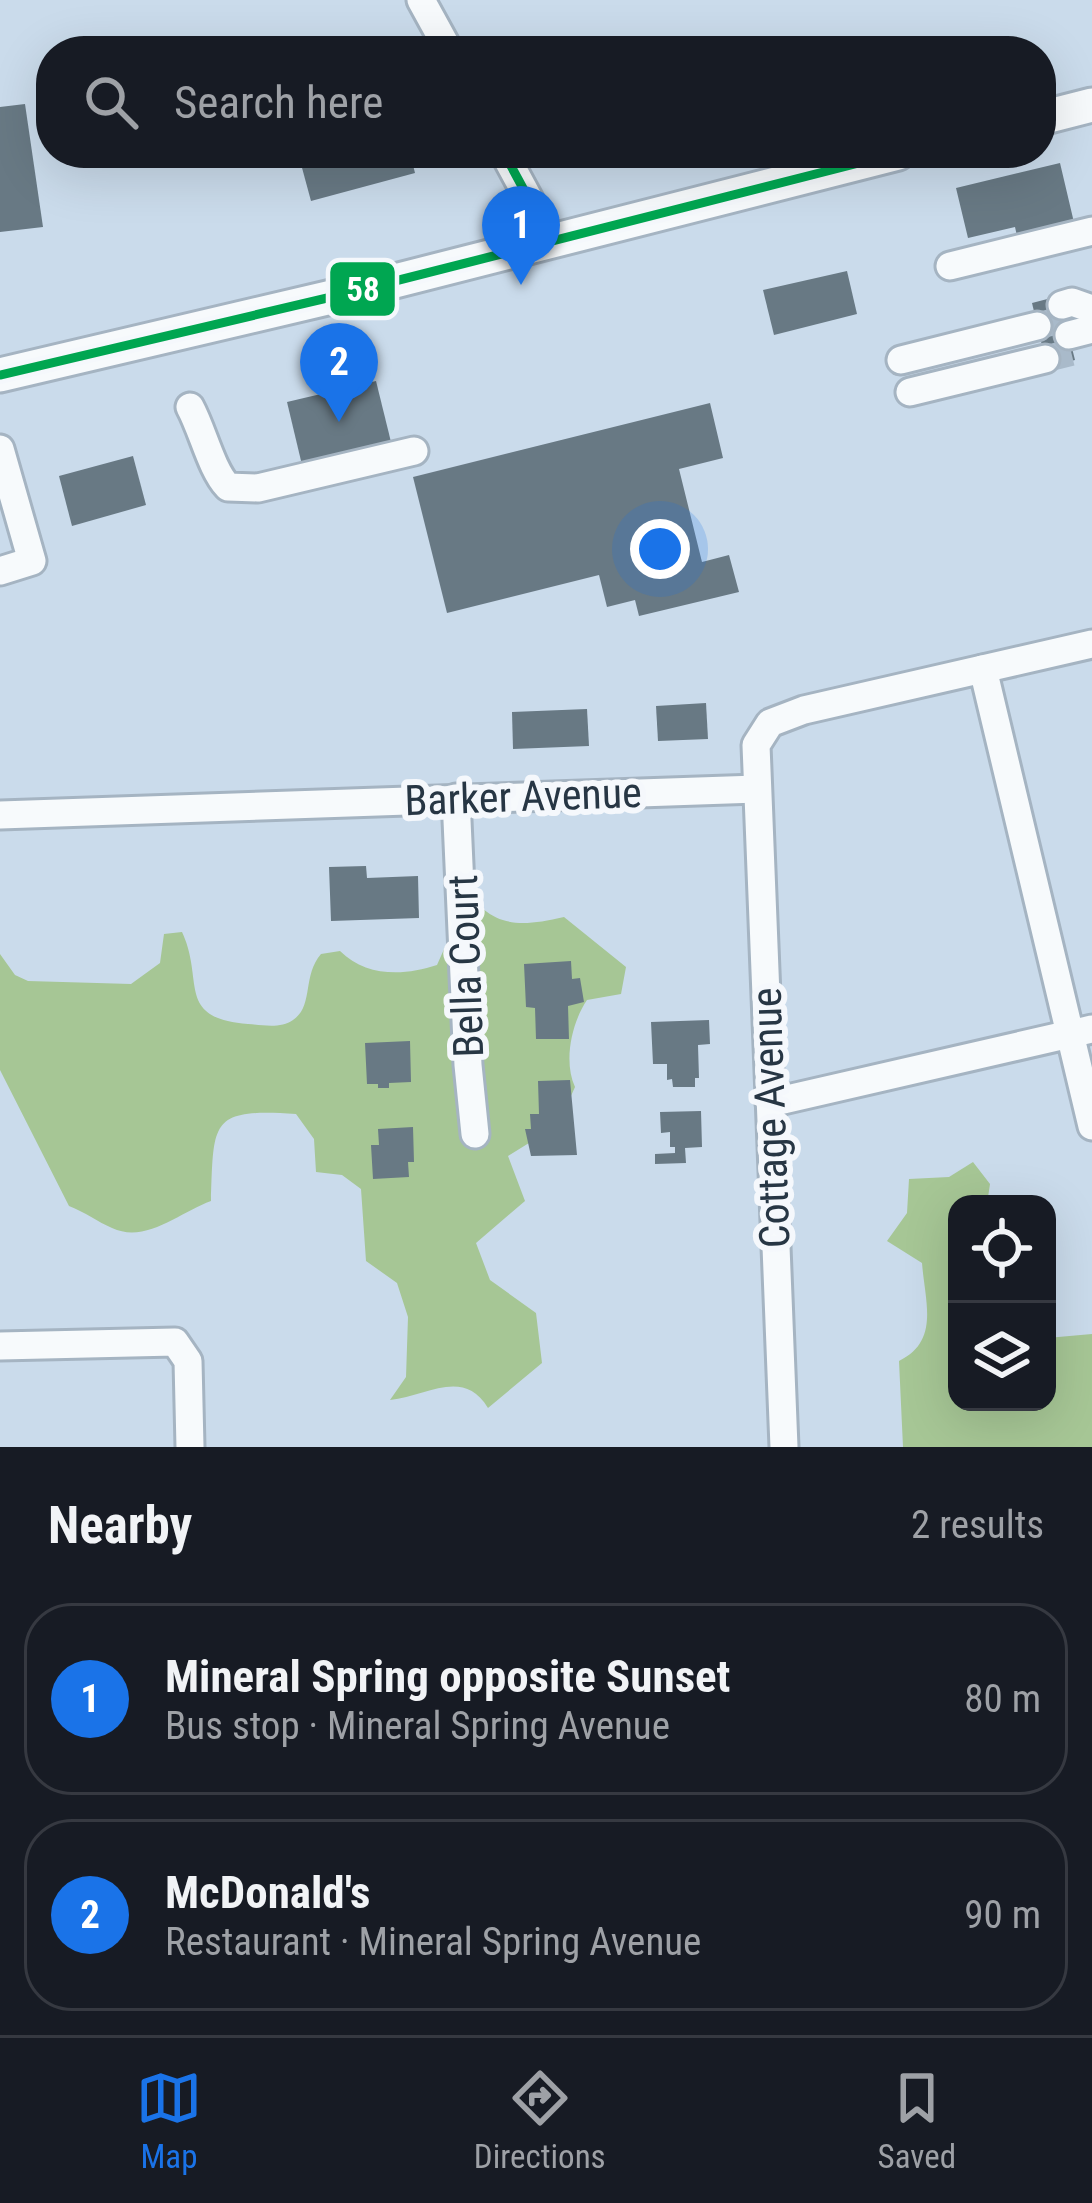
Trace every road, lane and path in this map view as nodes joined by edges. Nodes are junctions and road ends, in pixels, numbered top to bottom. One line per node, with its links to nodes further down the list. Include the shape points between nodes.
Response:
1 (421, 0): 2 (street)
2 (441, 36)
3 (1091, 107): 4 (main road)
4 (1056, 115)
5 (512, 168): 8 (street)
6 (840, 168): 8 (main road)
7 (1092, 231): 9 (street)
8 (544, 244): 11 (main road)
9 (950, 266)
10 (1066, 329): 10 (street, via 906,376 998,336 1012,317)
11 (0, 375)
12 (190, 407): 14 (street, via 228,487 258,488)
13 (0, 449): 15 (street, via 32,561)
14 (415, 451)
15 (0, 571)
16 (1092, 644): 17 (street)
17 (983, 669): 18 (street, via 770,723 756,745); 21 (street)
18 (757, 789): 19 (street, Barker Avenue); 22 (street, Cottage Avenue)
19 (457, 798): 20 (street, Barker Avenue); 24 (street, Bella Court)
20 (0, 815)
21 (1082, 1032): 22 (street); 23 (street)
22 (770, 1103): 27 (street, Cottage Avenue)
23 (1092, 1126)
24 (476, 1134)
25 (0, 1346): 26 (street, via 175,1342 188,1361)
26 (190, 1447)
27 (784, 1447)

